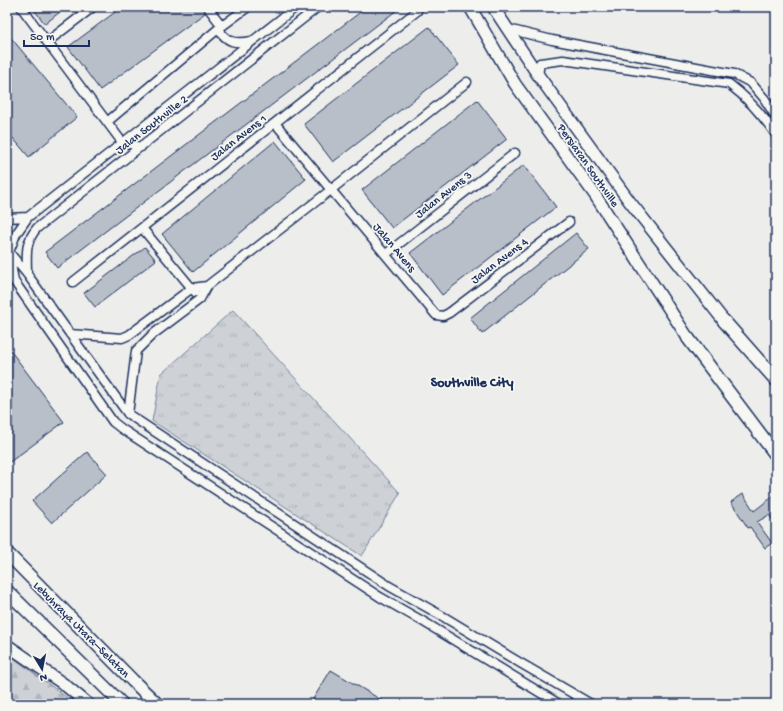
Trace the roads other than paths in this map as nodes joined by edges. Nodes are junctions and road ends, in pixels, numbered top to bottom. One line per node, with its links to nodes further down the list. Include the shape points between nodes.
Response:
1 (21, 7): 13 (street)
2 (93, 7): 13 (street)
3 (248, 7): 10 (street)
4 (296, 7): 12 (street, Jalan Southville 2)
5 (318, 7): 21 (street, Jalan Southville 2)
6 (470, 7): 42 (main road, Persiaran Southville, via 515,84 595,195)
7 (493, 7): 11 (main road, Persiaran Southville)
8 (209, 9): 10 (street)
9 (417, 11): 18 (street, Jalan Avens 1)
10 (220, 28): 12 (street, via 223,36 229,41 241,43); 17 (street)
11 (508, 29): 14 (main road, Persiaran Southville); 16 (street, via 552,40 734,74 751,84)
12 (255, 40): 20 (street, Jalan Southville 2)
13 (47, 42): 17 (street)
14 (538, 75): 19 (street, via 540,63 563,60 729,84 746,96); 38 (main road, Persiaran Southville, via 630,202)
15 (467, 82): 23 (street)
16 (776, 117)
17 (106, 122): 20 (street)
18 (275, 123): 23 (street, Jalan Avens); 27 (street, Jalan Avens 1)
19 (776, 135)
20 (122, 142): 21 (street); 24 (street, Jalan Southville 2)
21 (141, 147): 30 (street, Jalan Southville 2, via 37,228 27,244)
22 (515, 153): 29 (street, Jalan Avens 3)
23 (332, 189): 29 (street, Jalan Avens); 32 (street)
24 (28, 217): 25 (street); 28 (street, Jalan Southville 2)
25 (7, 218)
26 (569, 222): 37 (street, Jalan Avens 4)
27 (142, 228): 31 (street, Jalan Avens 1); 33 (street)
28 (8, 250): 30 (street); 52 (street, via 14,281 113,422 380,597)
29 (386, 254): 37 (street, Jalan Avens, via 436,314)
30 (27, 274): 40 (street)
31 (73, 282)
32 (207, 286): 33 (street); 34 (street)
33 (192, 288): 34 (street); 35 (street)
34 (200, 298): 36 (street)
35 (168, 306): 36 (street); 39 (street)
36 (178, 316): 41 (street)
37 (443, 316)
38 (724, 321): 43 (highway)
39 (143, 324): 40 (street, via 122,338); 41 (street)
40 (70, 334): 44 (street)
41 (152, 335): 44 (street, via 136,351)
42 (688, 338): 45 (highway)
43 (776, 380)
44 (128, 414): 53 (street, via 389,586)
45 (776, 455)
46 (7, 553): 51 (highway, Lebuhraya Utara–Selatan)
47 (7, 591): 50 (highway, Lebuhraya Utara–Selatan)
48 (7, 645): 49 (main road)
49 (88, 704)
50 (122, 704)
51 (157, 704)
52 (559, 704)
53 (592, 704)

